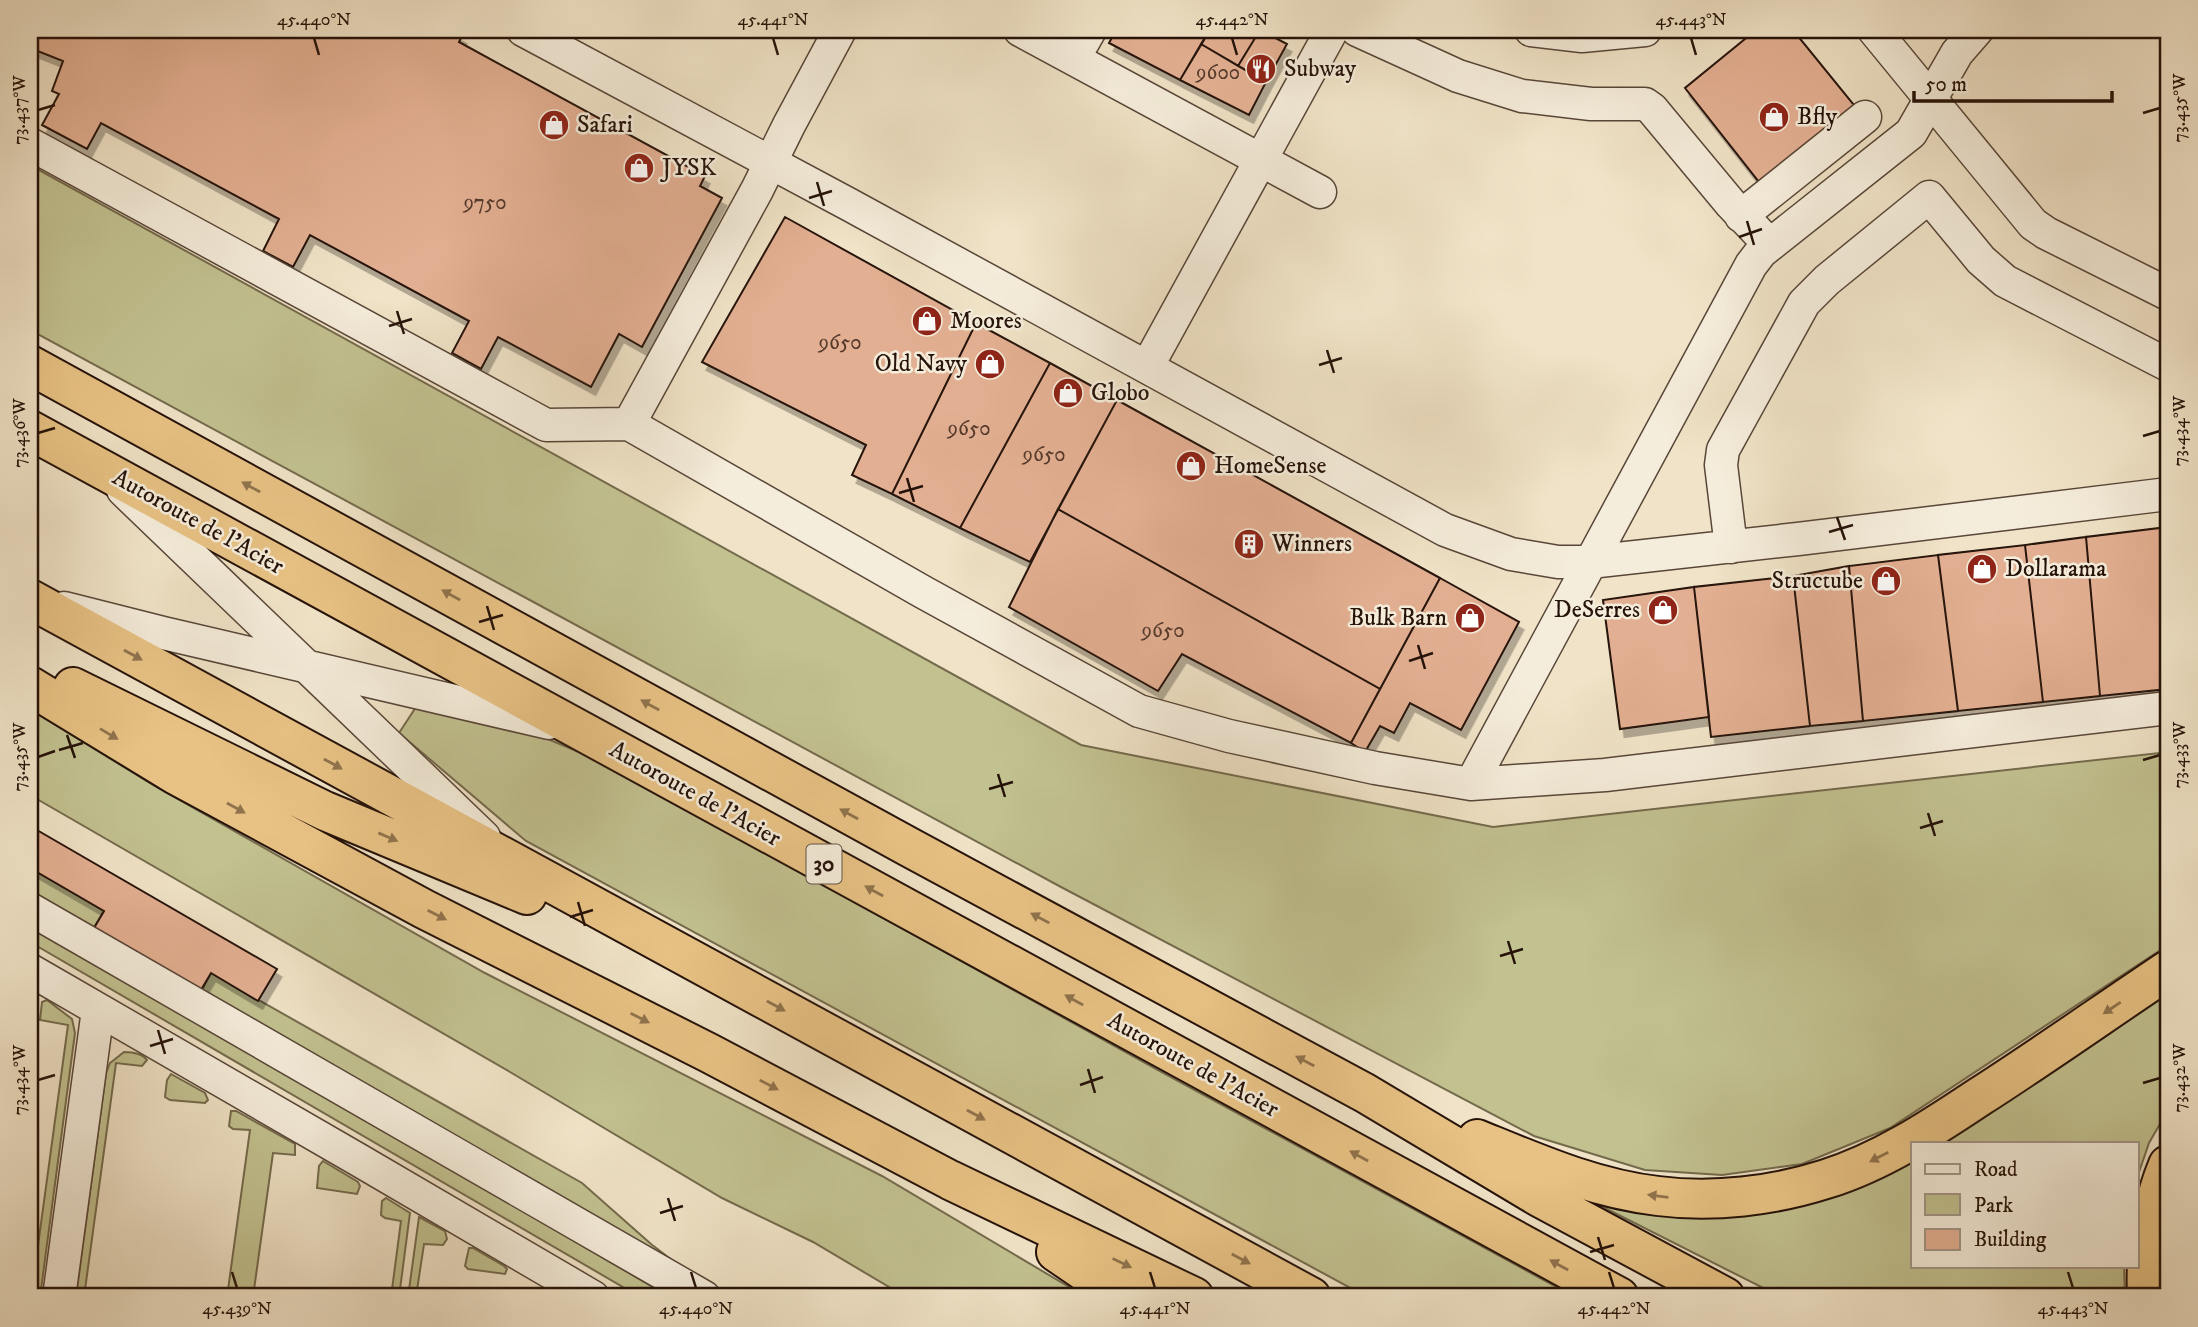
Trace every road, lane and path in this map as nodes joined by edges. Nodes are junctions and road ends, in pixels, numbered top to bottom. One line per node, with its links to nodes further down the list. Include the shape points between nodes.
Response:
1 (523, 30): 16 (street)
2 (840, 30): 16 (street)
3 (1020, 30): 11 (street)
4 (1090, 30): 11 (street)
5 (1332, 30): 15 (street)
6 (1357, 30): 18 (street, via 1458,75 1522,96 1645,104)
7 (1531, 30): 8 (street, via 1582,36)
8 (1645, 30)
9 (1874, 30): 12 (street)
10 (1976, 30): 12 (street, via 1957,52)
11 (1074, 58): 15 (street)
12 (1930, 99): 19 (street, via 1911,132); 20 (street, via 2033,224)
13 (1866, 117): 18 (street)
14 (30, 144): 24 (street, via 546,425)
15 (1261, 160): 17 (street); 23 (street)
16 (771, 163): 23 (street); 24 (street)
17 (1320, 192)
18 (1741, 216): 19 (street)
19 (1770, 245): 29 (street, via 1751,265)
20 (2168, 294)
21 (30, 365): 43 (highway, one-way to 21)
22 (2168, 365): 28 (street, via 2005,281 1981,260 1929,197 1804,303 1723,450)
23 (1147, 367): 29 (street, via 1452,534 1527,557)
24 (629, 424): 36 (street, via 1139,711 1229,736)
25 (30, 430): 26 (highway, Autoroute de l'Acier / 30)
26 (102, 470): 32 (street); 35 (highway, Autoroute de l'Acier / 30)
27 (2168, 494): 28 (street)
28 (1731, 547): 29 (street)
29 (1590, 562): 36 (street)
30 (30, 599): 32 (street); 37 (highway, one-way to 37)
31 (30, 666): 41 (highway, one-way to 41, via 325,811)
32 (308, 666): 35 (street); 37 (street)
33 (30, 686): 45 (highway, one-way to 45, via 176,775 319,853)
34 (2168, 708): 36 (street, via 1605,775)
35 (580, 731): 52 (highway, Autoroute de l'Acier / 30, one-way to 35)
36 (1471, 784)
37 (508, 860): 41 (highway)
38 (30, 909): 48 (street)
39 (30, 970): 42 (street)
40 (2168, 970): 43 (highway, one-way to 43, via 1917,1137 1853,1169 1770,1193 1684,1198 1601,1185)
41 (716, 973): 51 (highway, one-way to 51)
42 (98, 1010): 46 (street); 47 (street)
43 (1365, 1093): 53 (highway, via 1539,1198)
44 (2168, 1165): 54 (highway, via 2148,1242)
45 (950, 1180): 49 (highway); 50 (highway, one-way to 50)
46 (59, 1297)
47 (593, 1297)
48 (704, 1297)
49 (1122, 1297)
50 (1194, 1297)
51 (1311, 1297)
52 (1619, 1297)
53 (1725, 1297)
54 (2147, 1297)

